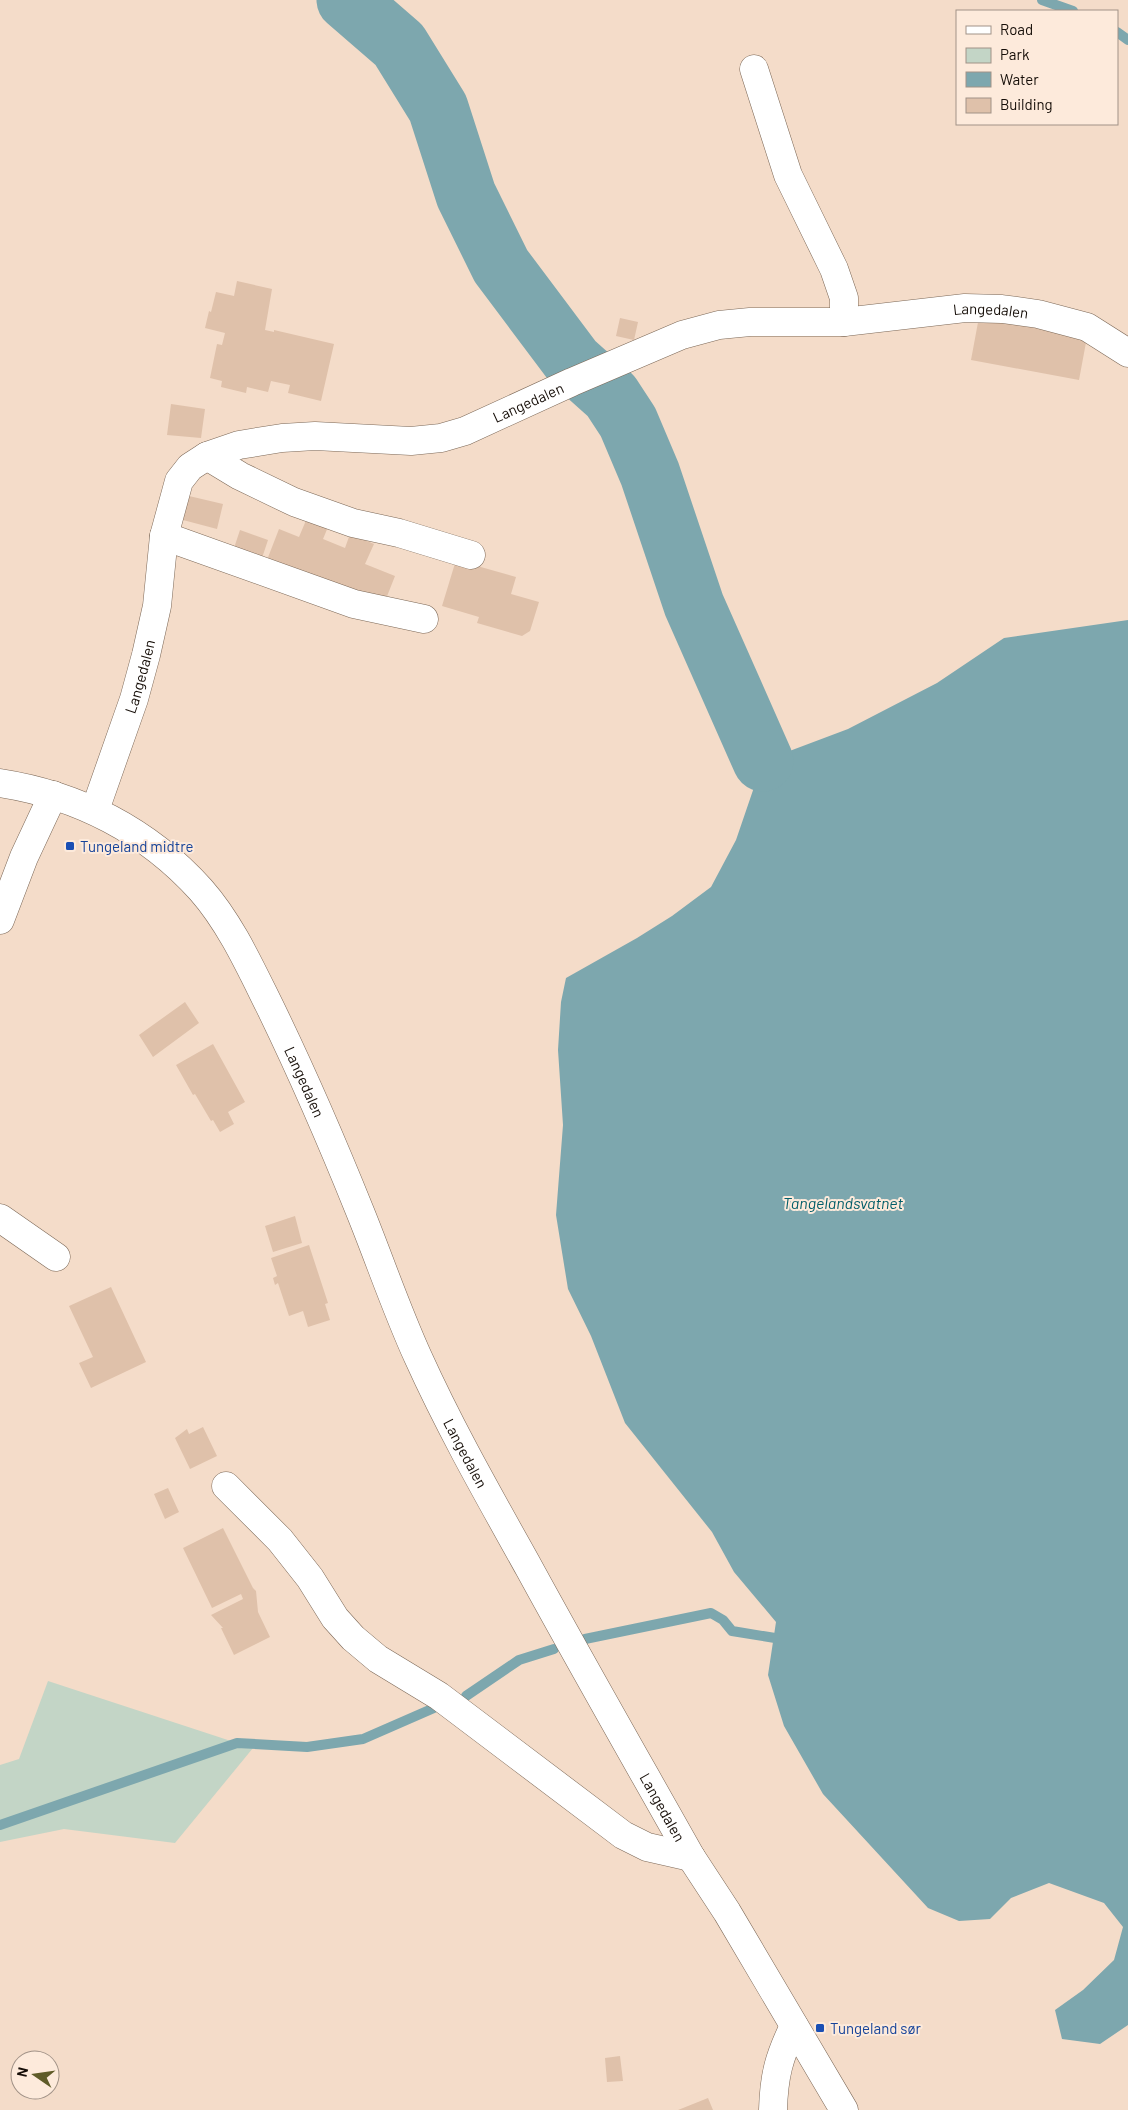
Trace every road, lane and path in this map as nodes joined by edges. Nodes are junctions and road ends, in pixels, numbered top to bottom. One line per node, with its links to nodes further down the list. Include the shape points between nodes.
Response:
1 (754, 69): 2 (main road, via 788,175 834,269 844,298)
2 (844, 322): 3 (main road, Langedalen, via 965,308 1002,309 1038,314 1087,327); 4 (main road, Langedalen, via 719,325 682,336 465,431 441,438 411,442 315,436 282,438 239,445)
3 (1128, 352)
4 (207, 456): 5 (main road, Langedalen, via 190,467 179,481); 6 (main road, via 294,502 353,523 399,533)
5 (164, 536): 7 (main road, via 354,604); 10 (main road, Langedalen, via 157,606 146,655)
6 (471, 556)
7 (424, 619)
8 (0, 784): 9 (main road, Langedalen)
9 (53, 795): 10 (main road, Langedalen); 11 (main road)
10 (95, 810): 15 (main road, Langedalen, via 157,848 202,891 227,926 294,1058 416,1353 451,1428)
11 (0, 920)
12 (0, 1218): 13 (main road)
13 (56, 1257)
14 (226, 1486): 15 (main road, via 280,1540 347,1632 378,1659 439,1696 623,1835 646,1847)
15 (691, 1857): 16 (main road, Langedalen)
16 (794, 2026): 17 (main road, via 782,2050 774,2081); 18 (main road, Langedalen)
17 (774, 2110)
18 (844, 2110)

